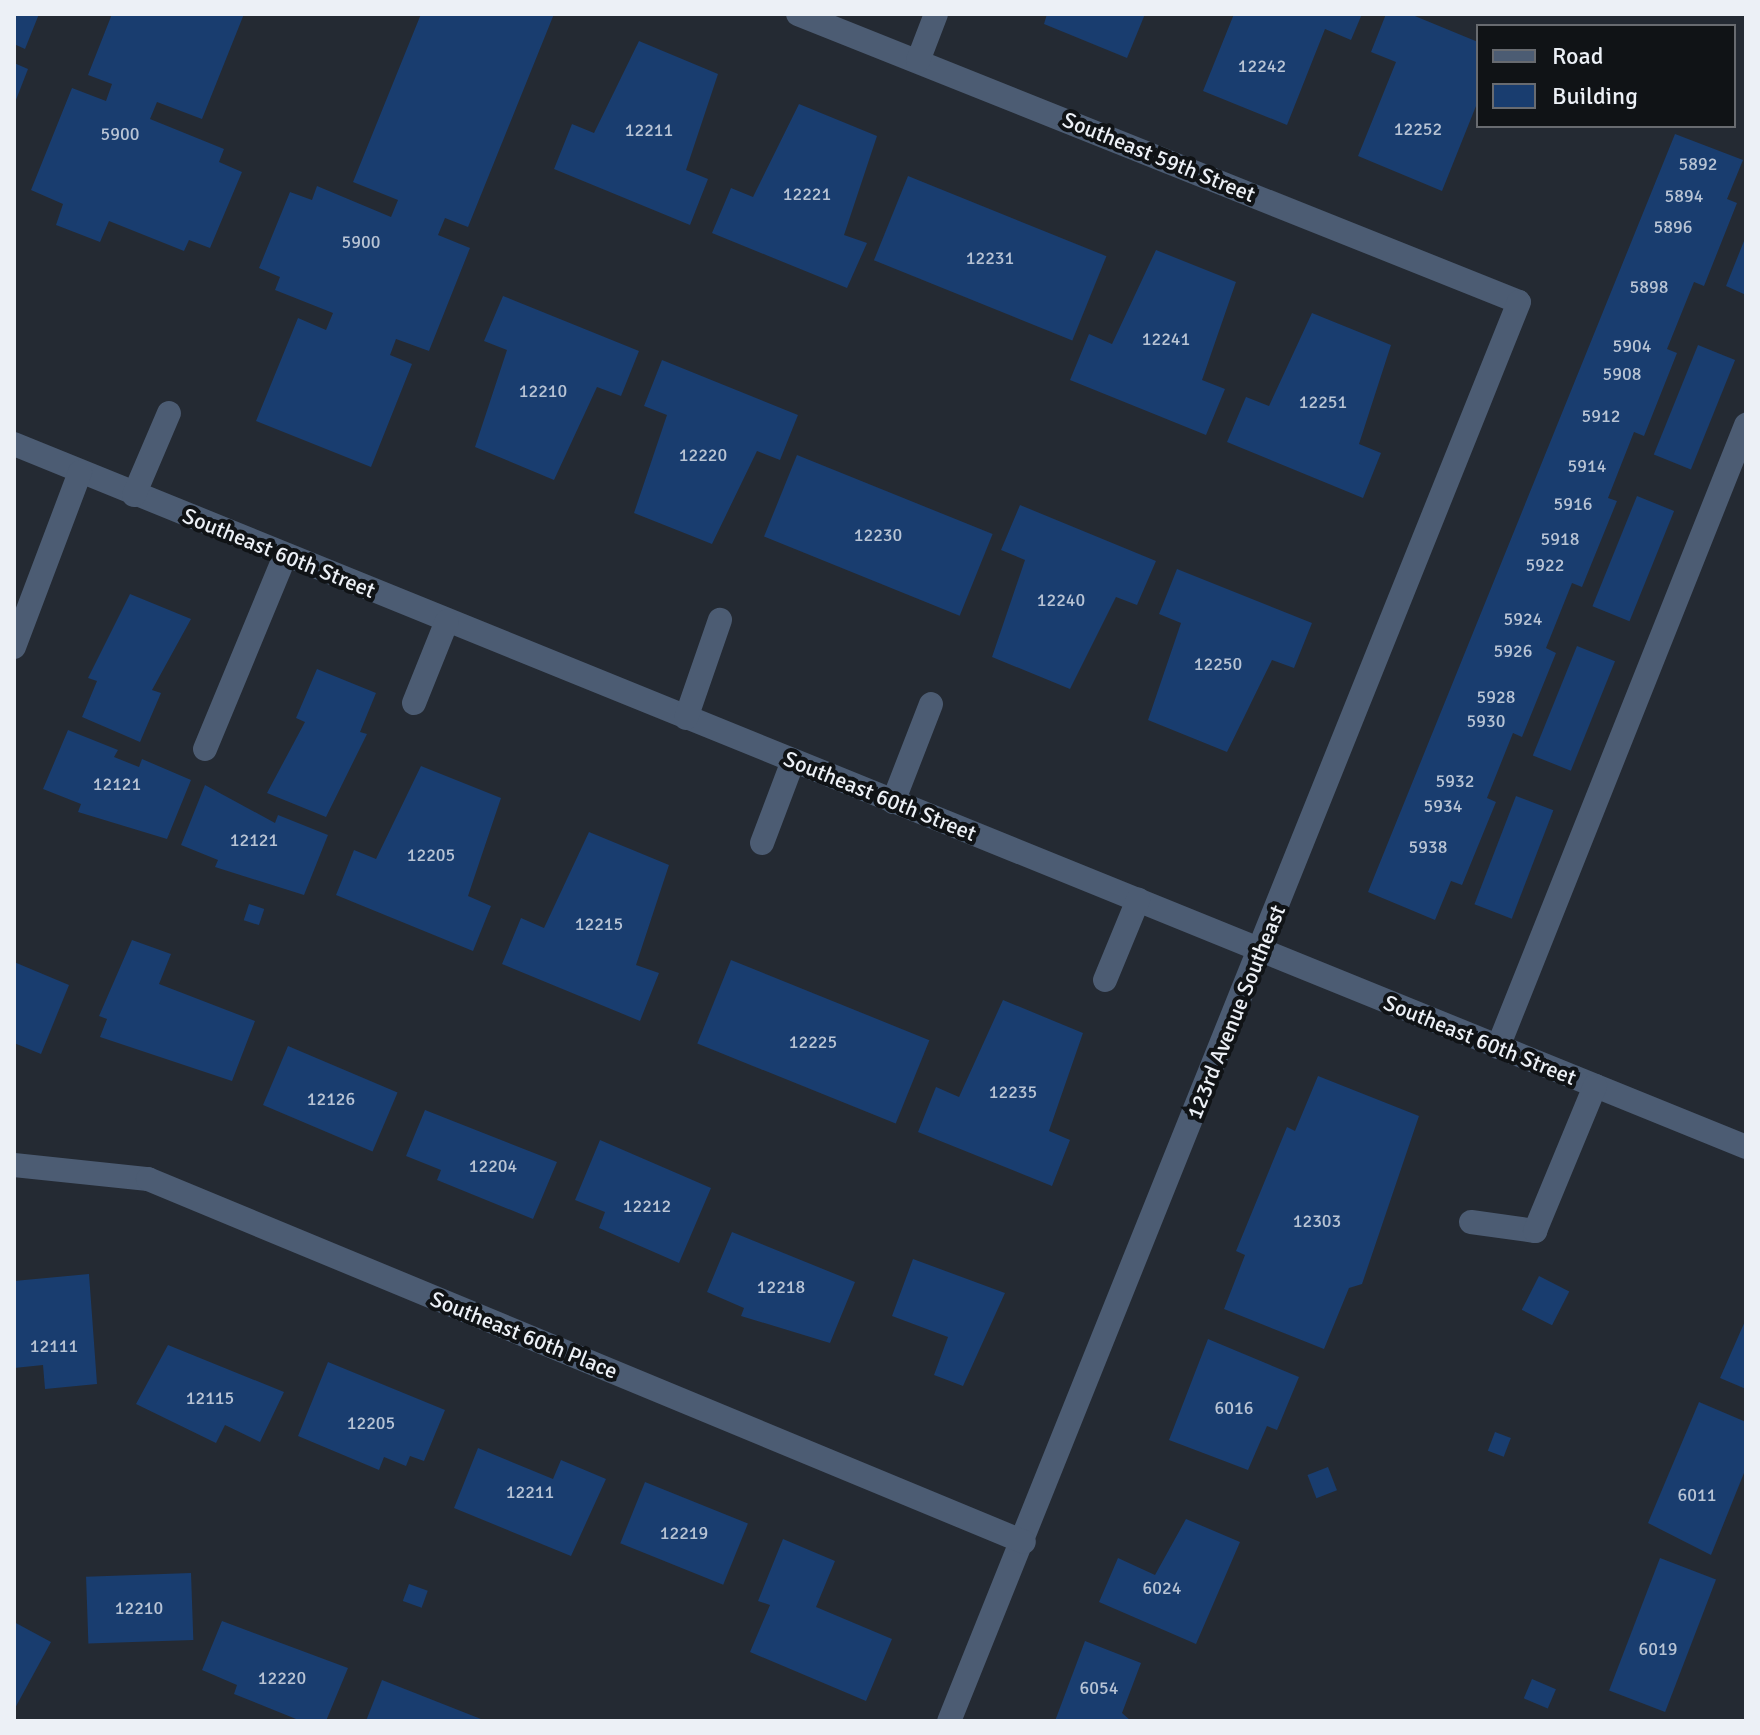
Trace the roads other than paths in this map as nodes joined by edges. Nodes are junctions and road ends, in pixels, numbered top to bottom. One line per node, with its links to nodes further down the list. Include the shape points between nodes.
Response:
1 (798, 14): 3 (street, Southeast 59th Street)
2 (936, 14): 3 (street)
3 (918, 61): 4 (street, Southeast 59th Street)
4 (1519, 302): 22 (street, 123rd Avenue Southeast)
5 (169, 413): 9 (street)
6 (1746, 425): 24 (street)
7 (14, 444): 8 (street, Southeast 60th Street)
8 (80, 472): 9 (street, Southeast 60th Street); 13 (street)
9 (134, 495): 10 (street, Southeast 60th Street)
10 (285, 556): 12 (street, Southeast 60th Street); 17 (street)
11 (720, 620): 16 (street)
12 (447, 621): 14 (street); 16 (street, Southeast 60th Street)
13 (14, 647)
14 (414, 703)
15 (931, 704): 19 (street)
16 (686, 718): 18 (street, Southeast 60th Street)
17 (205, 749)
18 (793, 761): 19 (street, Southeast 60th Street); 20 (street)
19 (893, 802): 21 (street, Southeast 60th Street)
20 (762, 843)
21 (1138, 900): 22 (street, Southeast 60th Street); 23 (street)
22 (1261, 951): 24 (street, Southeast 60th Street); 29 (street, 123rd Avenue Southeast)
23 (1105, 980)
24 (1498, 1047): 25 (street, Southeast 60th Street)
25 (1595, 1086): 26 (street, Southeast 60th Street); 28 (street, via 1535,1231)
26 (1746, 1147)
27 (14, 1165): 29 (street, Southeast 60th Place, via 148,1179)
28 (1471, 1222)
29 (1024, 1542): 30 (street, 123rd Avenue Southeast)
30 (949, 1721)

